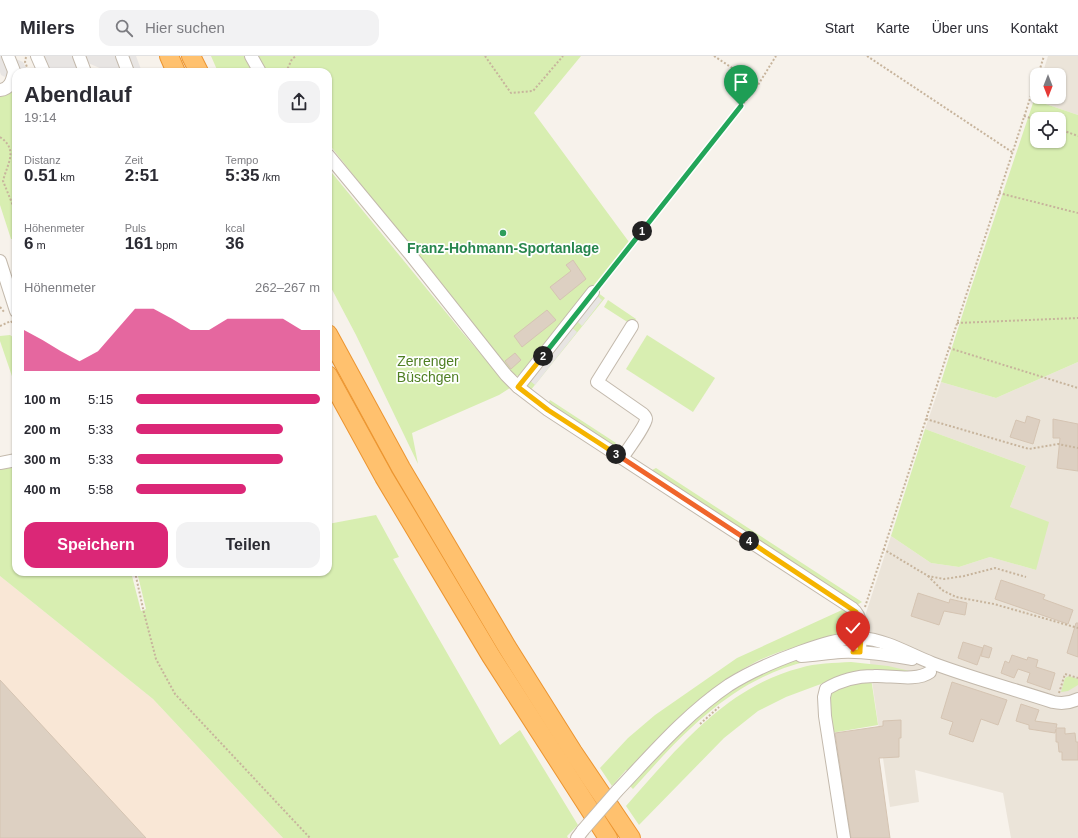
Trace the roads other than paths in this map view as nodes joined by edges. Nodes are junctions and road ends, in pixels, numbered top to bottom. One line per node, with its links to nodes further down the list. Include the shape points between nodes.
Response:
1 (8, 56): 9 (street)
2 (37, 56): 10 (street)
3 (78, 56): 11 (street)
4 (122, 56): 12 (street)
5 (169, 56): 13 (highway)
6 (192, 56): 14 (highway)
7 (201, 56): 15 (street)
8 (251, 56): 16 (street)
9 (13, 68)
10 (42, 68)
11 (83, 68)
12 (126, 68)
13 (174, 68)
14 (197, 68)
15 (206, 68)
16 (258, 68)
17 (12, 83): 18 (street, via 4,90)
18 (0, 90)
19 (332, 160): 26 (street)
20 (0, 261): 22 (street)
21 (593, 292): 26 (street)
22 (12, 308)
23 (632, 326): 27 (street, via 597,382 646,417 642,428)
24 (332, 341): 37 (highway, via 401,468 503,640 573,752)
25 (332, 382): 36 (highway, via 384,477 491,656)
26 (518, 387): 27 (street, via 548,410)
27 (622, 458): 30 (street, via 852,608 860,617)
28 (12, 461): 29 (street)
29 (0, 463)
30 (860, 638): 31 (street); 32 (street, via 815,646); 33 (street, via 880,641)
31 (860, 652): 32 (street); 33 (street, via 882,654)
32 (783, 658): 35 (street, bridge, via 729,685 699,708 617,791)
33 (931, 668): 34 (street, via 1061,704); 38 (street, via 924,677 856,677 836,683 826,690 825,716)
34 (1078, 699)
35 (580, 834)
36 (608, 838)
37 (631, 838)
38 (844, 838)

